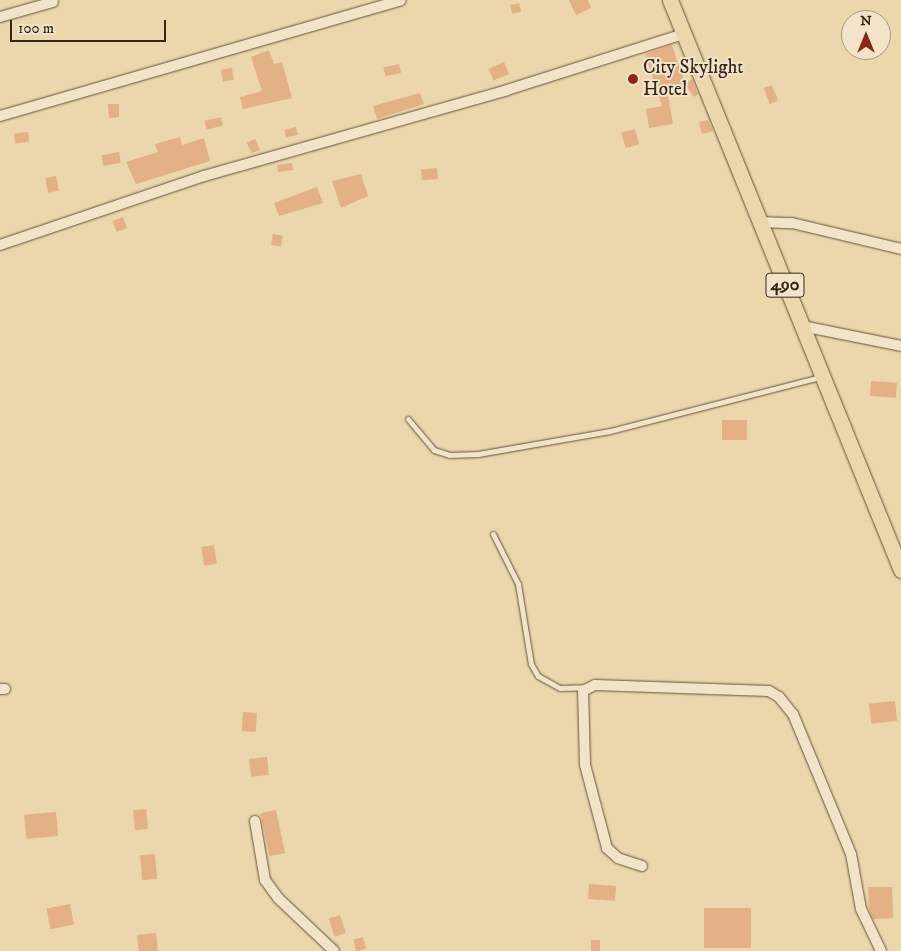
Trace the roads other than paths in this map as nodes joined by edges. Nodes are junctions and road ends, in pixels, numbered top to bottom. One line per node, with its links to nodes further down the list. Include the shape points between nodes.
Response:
1 (402, 0): 6 (street)
2 (670, 0): 5 (main road, 490)
3 (53, 2): 4 (street)
4 (0, 17)
5 (684, 34): 7 (main road, 490); 8 (street, via 507,90 204,176)
6 (0, 116)
7 (758, 222): 9 (street, via 786,222); 10 (main road, 490)
8 (0, 245)
9 (901, 249)
10 (802, 326): 11 (street); 12 (main road, 490)
11 (901, 346)
12 (822, 377): 13 (lane, via 610,431 478,454 449,455 434,450); 15 (main road, 490)
13 (408, 419)
14 (493, 534): 16 (lane, via 518,584 531,664 538,676 560,688)
15 (901, 570)
16 (586, 687): 18 (street, via 582,694 585,765 607,848 618,858); 20 (street, via 759,689 779,696 793,714 851,854 861,908)
17 (255, 820): 19 (street, via 265,880 278,898)
18 (642, 866)
19 (334, 951)
20 (882, 951)

